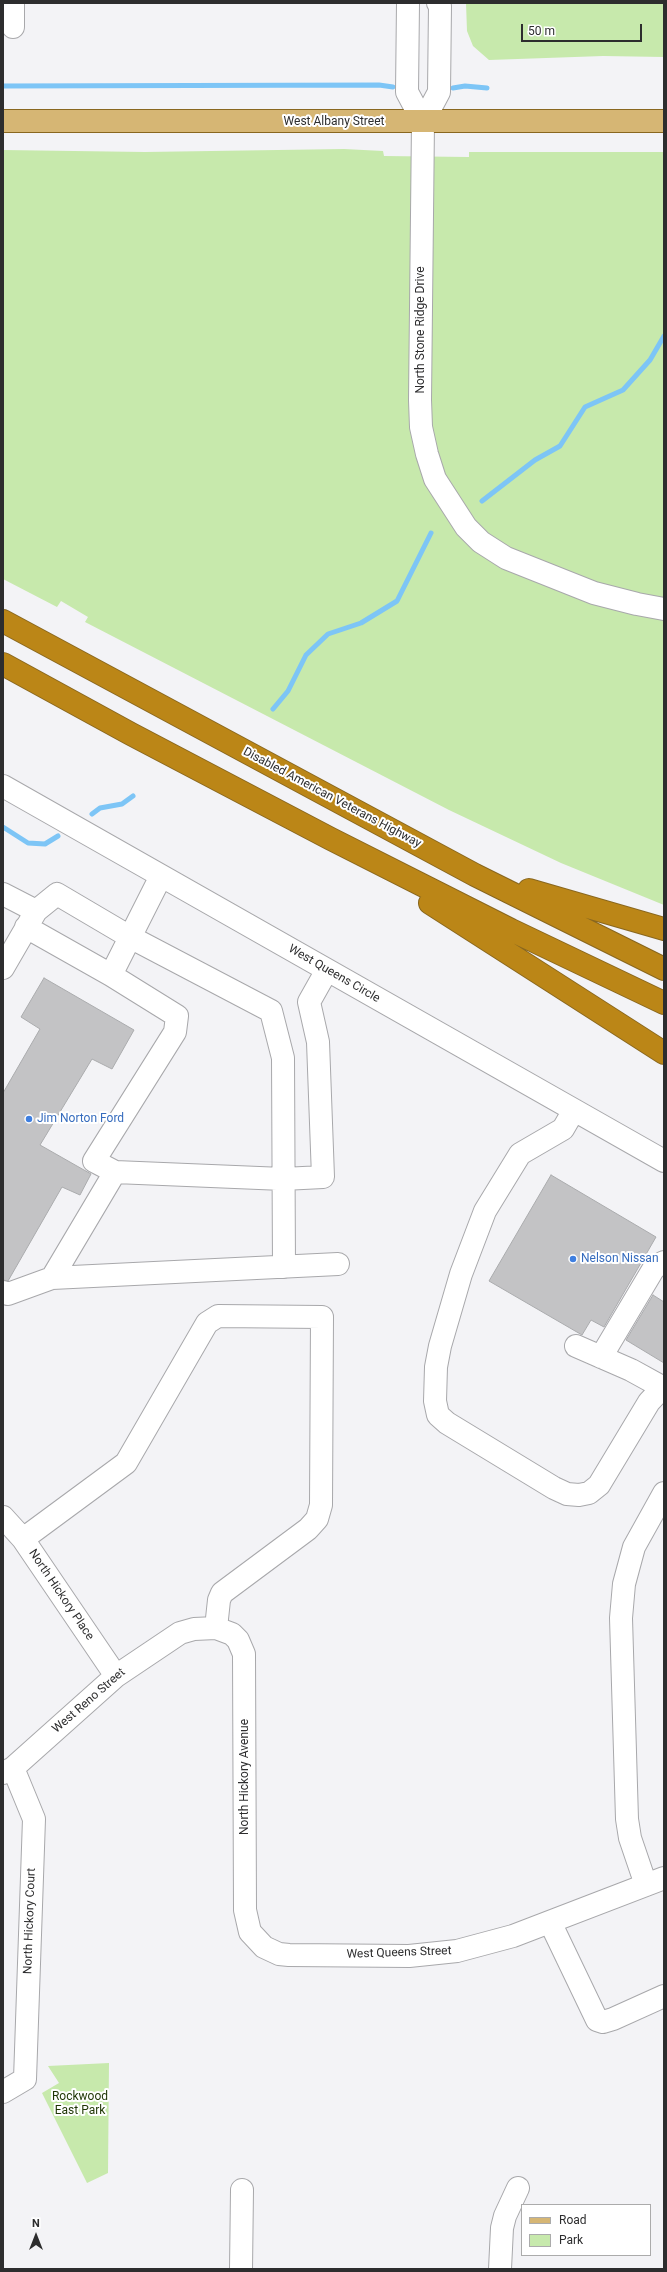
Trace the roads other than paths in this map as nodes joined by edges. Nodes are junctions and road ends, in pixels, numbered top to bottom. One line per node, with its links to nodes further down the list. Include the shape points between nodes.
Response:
1 (14, 3): 4 (street)
2 (408, 3): 7 (street, North Stone Ridge Drive, via 407,92)
3 (438, 3): 7 (street, North Stone Ridge Drive, via 439,92)
4 (13, 27)
5 (664, 121): 7 (main road, West Albany Street)
6 (3, 122): 7 (main road, West Albany Street)
7 (423, 122): 8 (street, North Stone Ridge Drive, via 421,427 435,479 466,527 481,542 506,558 594,593)
8 (664, 609)
9 (3, 621): 13 (highway, Disabled American Veterans Highway)
10 (3, 664): 12 (highway)
11 (3, 786): 14 (street, West Queens Circle)
12 (331, 839): 23 (highway, via 511,930); 24 (highway)
13 (476, 875): 17 (highway); 21 (highway, Disabled American Veterans Highway)
14 (162, 876): 18 (street); 20 (street, West Queens Circle)
15 (3, 894): 16 (street)
16 (31, 919): 18 (street, via 57,894); 19 (street); 22 (street)
17 (664, 930)
18 (130, 937): 22 (street); 28 (street, via 270,1011 283,1058)
19 (6, 955)
20 (327, 970): 25 (street, West Queens Circle); 28 (street, via 309,1002 318,1042 323,1177)
21 (664, 970)
22 (111, 975): 27 (street, via 177,1016 175,1032 94,1161)
23 (664, 1003)
24 (664, 1054)
25 (574, 1110): 26 (street, West Queens Circle); 37 (street, via 563,1129 520,1154 485,1211 461,1274 440,1346 436,1367 435,1401 438,1415 554,1488 567,1494 579,1495 589,1493 599,1485 649,1402)
26 (664, 1161)
27 (115, 1172): 28 (street); 32 (street)
28 (283, 1179): 31 (street)
29 (664, 1262): 36 (street, via 654,1268)
30 (338, 1264): 31 (street)
31 (284, 1267): 32 (street)
32 (52, 1278): 34 (street, via 8,1294)
33 (664, 1280): 36 (street)
34 (3, 1292)
35 (576, 1346): 36 (street)
36 (608, 1359): 37 (street)
37 (663, 1386)
38 (664, 1493): 44 (street, via 634,1548 624,1584 621,1618 627,1818 630,1838)
39 (3, 1517): 40 (street, North Hickory Place)
40 (23, 1539): 41 (street, via 126,1463 207,1323 218,1316 322,1317 321,1505 317,1519 308,1529 222,1593 219,1600); 42 (street, North Hickory Place)
41 (221, 1629): 42 (street, West Reno Street, via 194,1629 180,1633); 46 (street, North Hickory Avenue, via 238,1640 245,1663 245,1904)
42 (116, 1676): 43 (street, West Reno Street)
43 (8, 1770): 48 (street, North Hickory Court, via 34,1819 25,2079)
44 (655, 1881): 45 (street, West Queens Street)
45 (550, 1922): 46 (street, West Queens Street, via 472,1948 409,1956 284,1955 264,1947); 47 (street, via 597,2020 604,2022 613,2019)
46 (250, 1932)
47 (664, 1996)
48 (3, 2092)
49 (518, 2188): 52 (street, via 502,2228)
50 (242, 2190): 51 (street)
51 (241, 2269)
52 (500, 2269)

